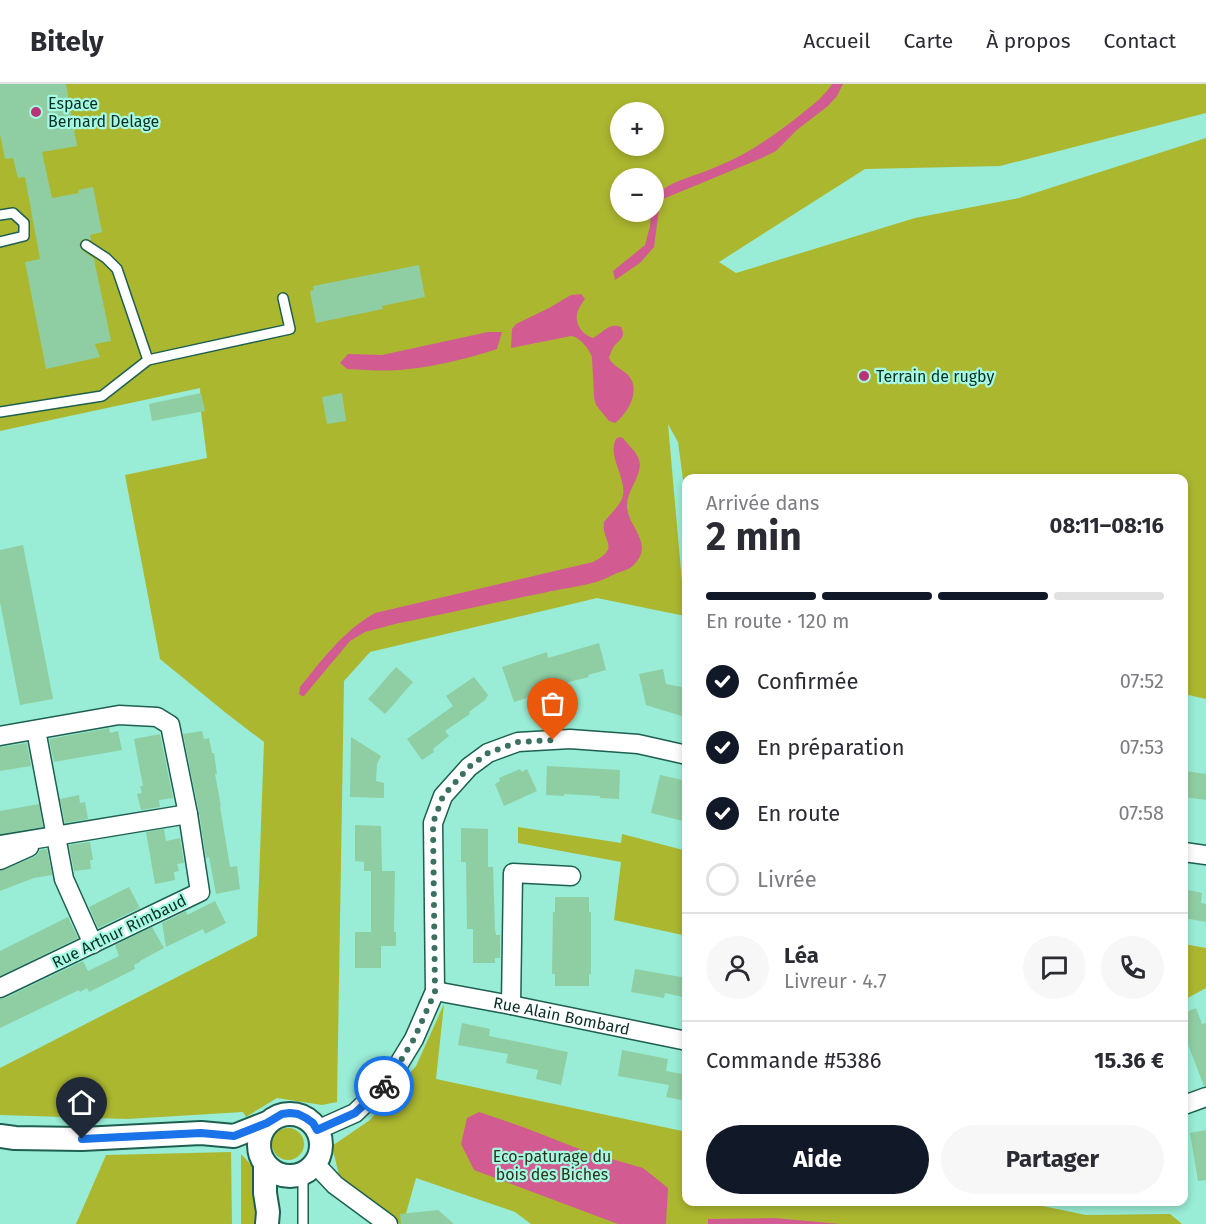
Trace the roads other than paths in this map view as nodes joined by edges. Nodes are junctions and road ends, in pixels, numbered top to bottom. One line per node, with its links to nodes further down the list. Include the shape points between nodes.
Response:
1 (0, 204): 2 (lane)
2 (1, 215): 3 (lane, via 13,213 24,223 24,236)
3 (0, 242)
4 (86, 245): 6 (lane, via 117,269)
5 (284, 298): 6 (lane, via 290,329)
6 (148, 360): 7 (lane, via 102,396)
7 (0, 412)
8 (36, 730): 9 (street); 11 (street, via 119,715 157,717 170,725); 12 (street)
9 (0, 736)
10 (682, 754): 20 (street, via 638,744 570,739 528,741 488,753 469,767 443,796 433,823)
11 (188, 814): 12 (street); 18 (street, Rue Arthur Rimbaud, via 201,892)
12 (56, 835): 13 (street); 16 (street); 18 (street, via 64,879)
13 (0, 845)
14 (1188, 853): 15 (street)
15 (1206, 855)
16 (0, 860)
17 (572, 876): 21 (street, via 513,873)
18 (93, 944): 19 (street, Rue Arthur Rimbaud)
19 (0, 988)
20 (435, 992): 21 (street, Rue Alain Bombard); 26 (street, via 414,1039 389,1080 355,1113)
21 (511, 1005): 22 (street, Rue Alain Bombard)
22 (682, 1040)
23 (1206, 1097): 24 (street)
24 (1188, 1104)
25 (267, 1123): 26 (street, via 282,1114 298,1114); 28 (street); 29 (street, via 258,1146)
26 (317, 1130): 30 (street, via 321,1144 318,1158)
27 (0, 1136): 28 (street)
28 (234, 1136): 29 (street)
29 (263, 1160): 30 (street, via 271,1170 286,1176); 31 (street)
30 (304, 1171): 31 (street); 32 (lane); 33 (street, via 320,1169 335,1185)
31 (268, 1218)
32 (303, 1224)
33 (388, 1224)

